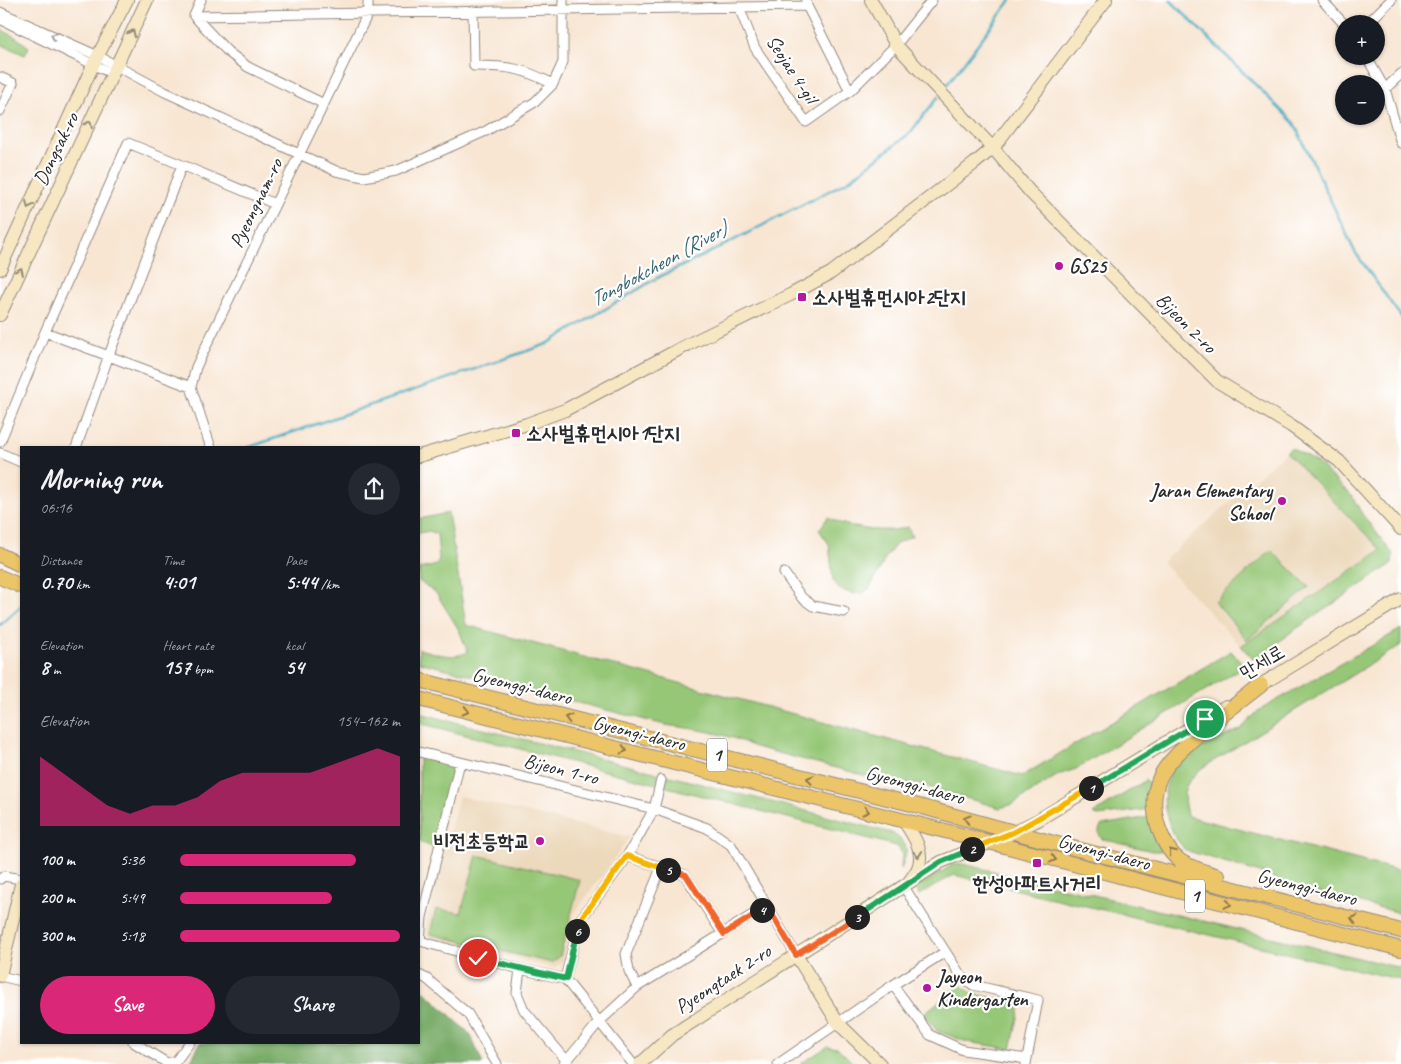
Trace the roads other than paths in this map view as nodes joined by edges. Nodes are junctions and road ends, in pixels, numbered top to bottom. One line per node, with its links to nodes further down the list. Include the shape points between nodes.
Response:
1 (127, 0): 21 (street, Dongsak-ro)
2 (148, 0): 22 (street, Dongsak-ro, one-way to 2)
3 (201, 0): 18 (street)
4 (368, 0): 15 (street)
5 (871, 0): 20 (street)
6 (932, 0): 20 (street)
7 (1106, 0): 31 (street)
8 (1322, 0): 16 (street)
9 (1391, 0): 17 (street)
10 (806, 3): 12 (street, Seojae 4-gil); 27 (street)
11 (563, 5): 12 (street, Seojae 4-gil); 13 (street, Seojae 4-gil); 25 (street, via 563,62)
12 (739, 7): 27 (street, Seojae 4-gil, via 755,48 806,122)
13 (473, 11): 15 (street, Seojae 4-gil); 25 (street, via 474,66 506,66 531,72)
14 (0, 12): 21 (street, one-way to 14)
15 (368, 13): 18 (street, Seojae 4-gil); 28 (street, Pyeongnam-ro)
16 (1336, 15)
17 (1376, 15)
18 (194, 16): 28 (street, via 228,52 248,67)
19 (0, 20): 21 (street)
20 (896, 45): 27 (street); 31 (street, Bijeon 2-ro)
21 (96, 61): 22 (street); 35 (street, Dongsak-ro, one-way to 35)
22 (114, 70): 32 (street); 36 (street, Dongsak-ro, one-way to 22)
23 (1401, 74): 26 (street)
24 (0, 77): 29 (street, via 13,83)
25 (553, 84): 32 (street, via 535,102 486,131 396,171 364,176 336,171)
26 (1385, 89): 30 (street)
27 (850, 91)
28 (324, 104): 32 (street, Pyeongnam-ro)
29 (0, 111)
30 (1401, 143)
31 (993, 148): 44 (street, via 831,272 792,294 688,344 565,410); 46 (street, Bijeon 2-ro, via 1030,192 1217,380 1291,426 1339,462)
32 (300, 153): 34 (street, Pyeongnam-ro)
33 (182, 165): 34 (street); 37 (street, via 128,143); 38 (street)
34 (275, 204): 39 (street, Pyeongnam-ro, via 196,368)
35 (0, 269)
36 (0, 316)
37 (45, 332): 38 (street); 40 (street)
38 (109, 355): 39 (street); 41 (street)
39 (191, 387): 42 (street)
40 (0, 442)
41 (77, 446)
42 (211, 446)
43 (0, 453): 45 (street)
44 (420, 456)
45 (20, 462)
46 (1401, 529)
47 (784, 573): 51 (street, via 802,598 813,606)
48 (0, 577): 49 (main road)
49 (20, 586)
50 (1401, 599): 53 (street, 만세로)
51 (844, 612)
52 (420, 680): 60 (main road, Gyeonggi-daero / 1, one-way to 52)
53 (1260, 685): 60 (street, 만세로); 68 (main road, one-way to 53, via 1249,886 1187,866 1171,854 1154,814 1154,797 1160,776 1173,760)
54 (420, 699): 59 (main road, Gyeongi-daero / 1, one-way to 59)
55 (420, 752): 56 (street, Bijeon 1-ro)
56 (460, 762): 58 (street, Bijeon 1-ro); 70 (street)
57 (661, 780): 58 (street)
58 (654, 810): 62 (street); 69 (street, Bijeon 1-ro, via 707,828 731,845)
59 (904, 821): 61 (main road, Gyeongi-daero / 1); 66 (street, one-way to 66, via 920,854 918,868)
60 (1014, 832): 61 (street, Pyeongtaek 2-ro); 68 (main road, Gyeonggi-daero / 1)
61 (989, 842): 66 (street, Pyeongtaek 2-ro, via 941,862); 73 (main road, Gyeongi-daero / 1, one-way to 73)
62 (627, 856): 63 (street); 79 (street, via 580,920)
63 (661, 868): 72 (street, via 686,875); 82 (street, via 626,954 629,971)
64 (0, 879): 65 (street, via 4,876)
65 (20, 879)
66 (905, 887): 74 (street); 75 (street, Pyeongtaek 2-ro)
67 (20, 888): 77 (street)
68 (1261, 896): 71 (main road, Gyeonggi-daero / 1, one-way to 68)
69 (767, 906): 72 (street); 75 (street, Bijeon 1-ro)
70 (420, 917): 76 (street, via 420,941)
71 (1401, 931)
72 (724, 934): 82 (street)
73 (1401, 949)
74 (945, 952): 81 (street); 87 (street, via 961,976 973,986 1038,1000)
75 (796, 955): 84 (street); 91 (street, Pyeongtaek 2-ro, via 672,1034)
76 (520, 969): 79 (street); 88 (street, via 517,993 524,1010)
77 (0, 976): 80 (street)
78 (420, 976): 89 (street, via 468,1014)
79 (566, 979): 83 (street)
80 (20, 981)
81 (893, 985): 84 (street); 87 (street, via 930,1035 964,1050)
82 (637, 987): 83 (street)
83 (599, 1022): 88 (street); 90 (street)
84 (838, 1023): 92 (street); 93 (street)
85 (189, 1044): 86 (street, via 176,1061 167,1063)
86 (144, 1046)
87 (1026, 1061)
88 (565, 1062)
89 (497, 1064)
90 (633, 1064)
91 (640, 1064)
92 (778, 1064)
93 (880, 1064)

